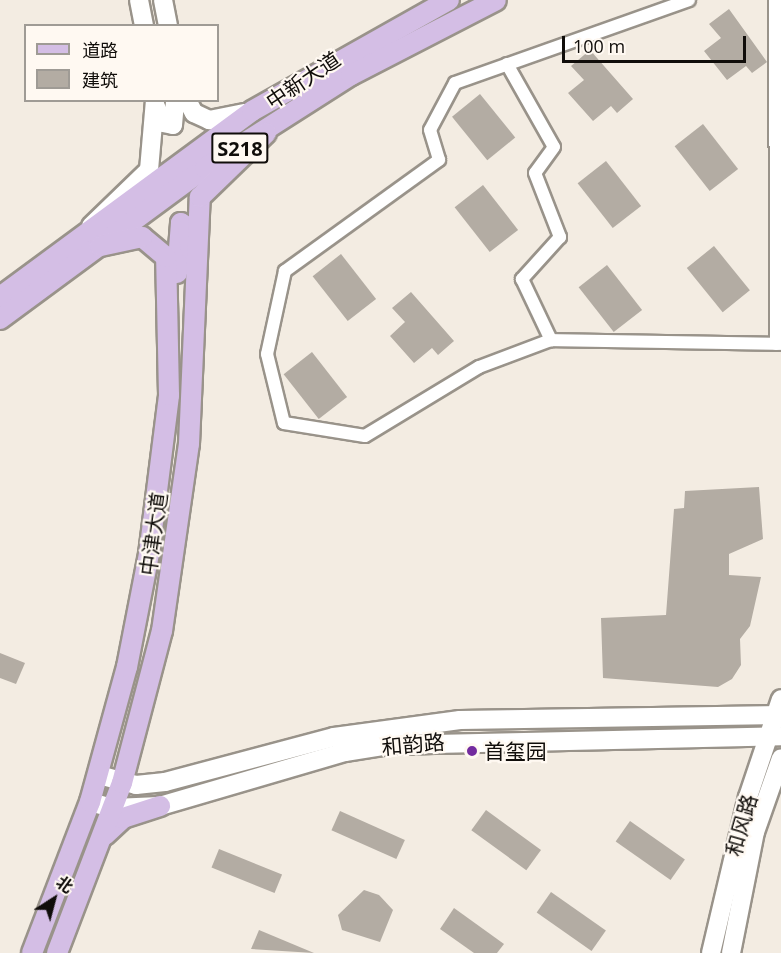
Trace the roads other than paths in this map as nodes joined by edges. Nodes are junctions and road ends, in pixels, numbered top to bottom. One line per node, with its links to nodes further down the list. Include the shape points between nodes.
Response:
1 (139, 0): 6 (main road)
2 (449, 0): 12 (main road, 中新大道 / S218)
3 (496, 0): 13 (main road, 中新大道 / S218, via 351,75)
4 (689, 0): 7 (street)
5 (775, 0): 20 (street)
6 (144, 24)
7 (507, 64): 19 (street, via 554,147 535,173 560,237 522,279); 19 (street, via 455,83 430,130 439,160 285,271 267,354 284,423 365,436 479,367)
8 (155, 102): 10 (main road, via 163,123 172,124)
9 (155, 102): 14 (main road, via 149,170 109,203)
10 (175, 102)
11 (188, 102): 12 (main road, via 194,113 209,120)
12 (252, 111): 14 (main road, 中新大道 / S218)
13 (266, 133): 14 (main road, 中新大道 / S218); 17 (main road, 中津大道, via 200,197)
14 (94, 238): 15 (main road, 中新大道 / S218); 16 (main road, 中新大道 / S218); 18 (main road, 中津大道, via 130,236 159,246 166,256)
15 (0, 297)
16 (0, 320)
17 (197, 333): 18 (main road, via 190,233 181,223); 26 (main road, 中津大道, via 177,542 157,652)
18 (171, 336): 24 (main road, 中津大道, via 149,554)
19 (551, 340): 20 (street)
20 (778, 344)
21 (779, 710): 22 (main road, 和风路); 25 (main road, 和韵路, via 460,720 398,726 334,736)
22 (775, 736): 28 (main road, 和韵路, via 390,745 345,752); 32 (main road, 和风路, via 730,863)
23 (781, 758): 33 (main road, 和风路, via 755,832)
24 (99, 776): 26 (main road, 和韵路); 27 (main road, 中津大道)
25 (165, 782): 26 (main road, 和韵路); 27 (main road)
26 (122, 783): 27 (main road, 中津大道)
27 (106, 805): 28 (main road, 和韵路); 29 (main road, 中津大道); 30 (main road, 中津大道, via 75,842)
28 (160, 806): 29 (main road, via 123,818)
29 (99, 845): 31 (main road, 中津大道)
30 (32, 953)
31 (57, 953)
32 (711, 953)
33 (731, 953)

